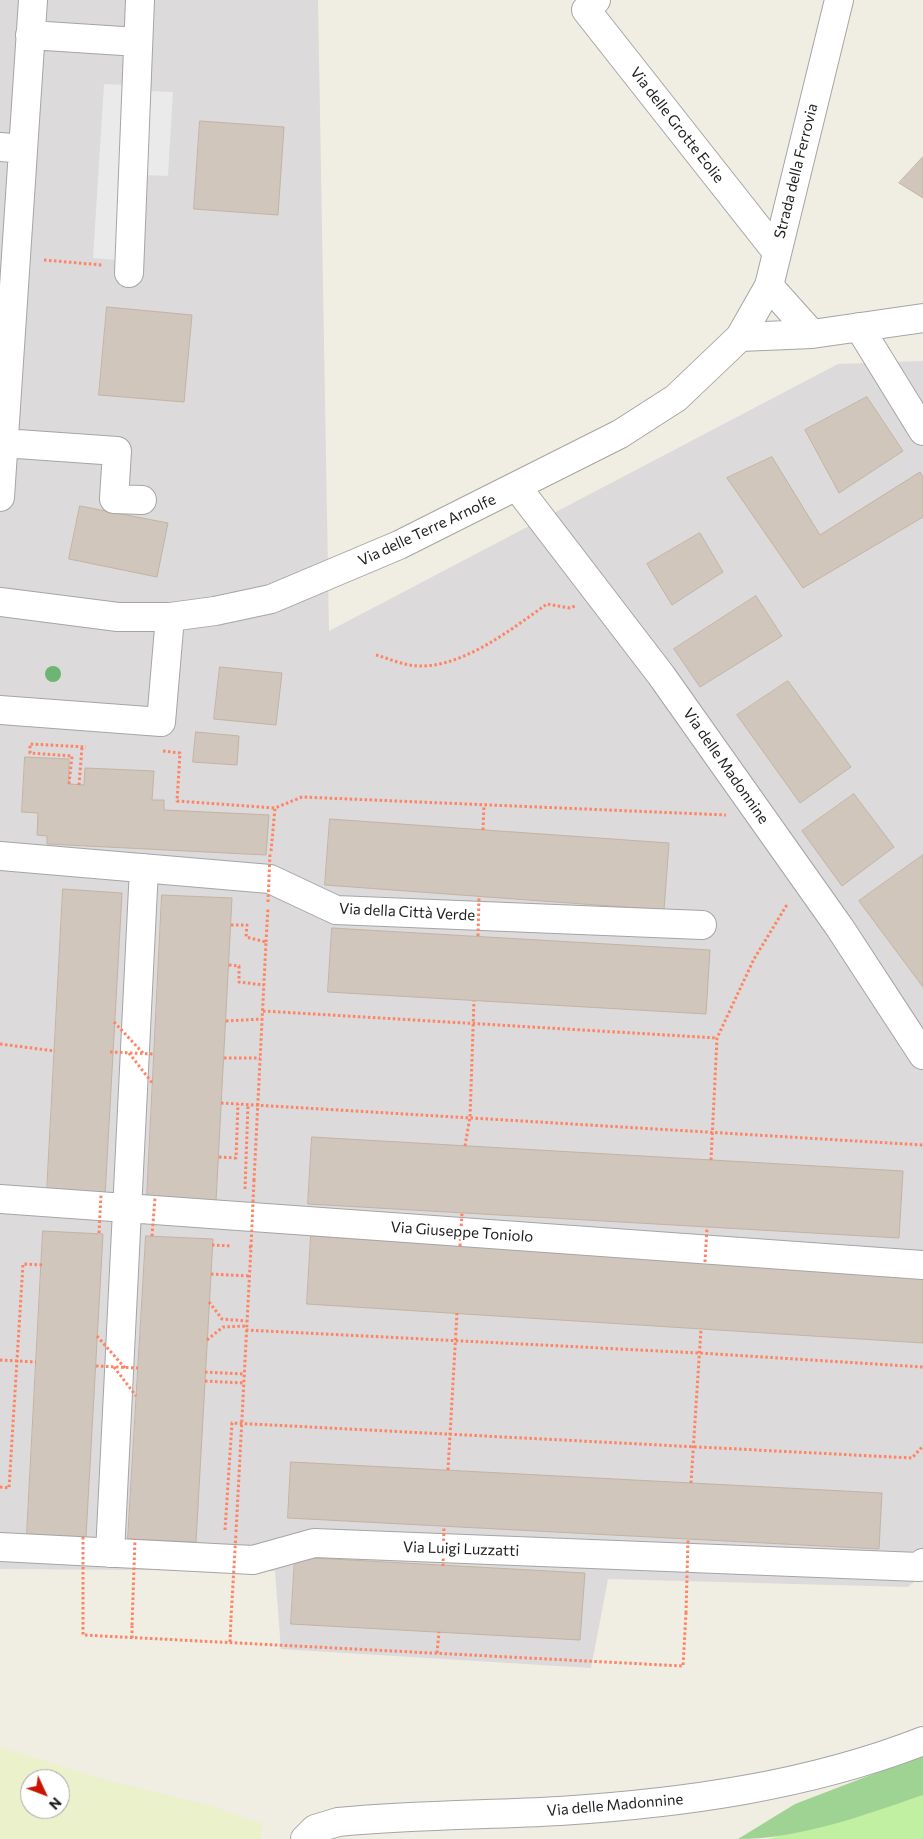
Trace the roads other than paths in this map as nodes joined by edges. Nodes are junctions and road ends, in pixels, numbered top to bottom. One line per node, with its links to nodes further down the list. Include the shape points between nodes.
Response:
1 (33, 0): 5 (street)
2 (140, 0): 6 (street)
3 (596, 0): 8 (street, Via delle Grotte Eolie, via 586,10)
4 (839, 0): 8 (street, Strada della Ferrovia)
5 (30, 35): 6 (street); 7 (street)
6 (138, 42): 9 (street)
7 (11, 148): 15 (street, via 16,257)
8 (776, 251): 10 (street, Strada della Ferrovia)
9 (129, 270)
10 (769, 286): 13 (street); 14 (street, Strada della Ferrovia)
11 (923, 318): 12 (street)
12 (859, 327): 13 (street); 16 (street)
13 (812, 334): 14 (street)
14 (740, 337): 18 (street, Via delle Terre Arnolfe, via 676,398 620,434)
15 (3, 400): 17 (street)
16 (923, 431)
17 (4, 444): 19 (street); 20 (street, via 117,452 114,499)
18 (516, 487): 22 (street, Via delle Terre Arnolfe, via 399,545 280,595 216,612); 27 (street, Via delle Madonnine, via 600,593 761,816)
19 (0, 497)
20 (142, 500)
21 (0, 602): 22 (street, Via delle Terre Arnolfe, via 118,617)
22 (170, 616): 23 (street, via 160,722)
23 (0, 710)
24 (0, 856): 25 (street, Via della Città Verde)
25 (144, 868): 26 (street, Via della Città Verde, via 270,879 336,910); 29 (street)
26 (702, 925)
27 (923, 1054)
28 (0, 1199): 29 (street, Via Giuseppe Toniolo)
29 (126, 1208): 30 (street, Via Giuseppe Toniolo); 32 (street)
30 (923, 1266)
31 (0, 1547): 32 (street, Via Luigi Luzzatti)
32 (110, 1553): 33 (street, Via Luigi Luzzatti, via 253,1560 314,1543 919,1567)
33 (923, 1564)
34 (923, 1741): 35 (street, Via delle Madonnine, via 822,1774 700,1797 569,1810 338,1822 316,1829)
35 (305, 1839)

